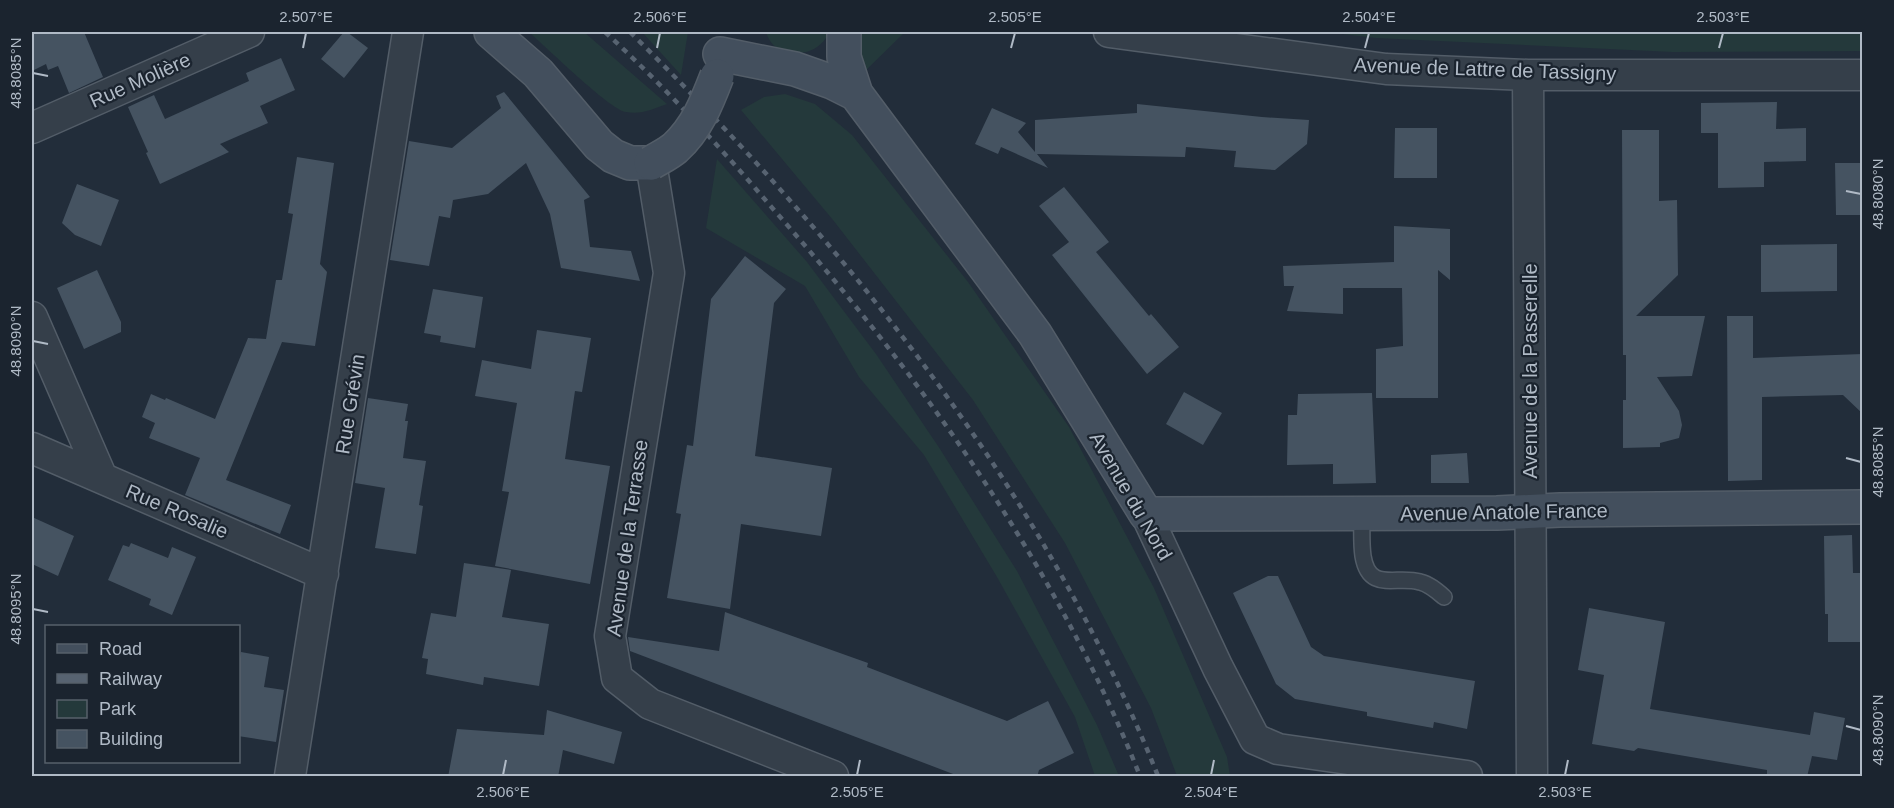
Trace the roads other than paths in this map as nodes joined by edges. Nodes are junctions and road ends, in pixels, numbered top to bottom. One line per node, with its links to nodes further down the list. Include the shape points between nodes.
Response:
1 (249, 32): 11 (street, Rue Molière)
2 (408, 32): 20 (street, Rue Grévin)
3 (491, 32): 12 (street, via 538,73 598,144 630,163)
4 (1109, 32): 8 (street, Avenue de Lattre de Tassigny, via 1386,69)
5 (843, 35): 7 (street, via 822,60); 10 (street, via 844,57)
6 (720, 54): 7 (street); 12 (street, bridge, via 704,109 692,129 674,149)
7 (795, 69): 10 (street)
8 (1528, 75): 9 (street, Avenue de Lattre de Tassigny); 17 (street, Avenue de la Passerelle)
9 (1863, 75)
10 (856, 94): 18 (street, Avenue du Nord, via 1035,334)
11 (32, 128)
12 (651, 163): 23 (street, Avenue de la Terrasse, via 669,273 610,636 617,678 650,704)
13 (32, 317): 15 (street)
14 (32, 448): 15 (street, Rue Rosalie)
15 (102, 478): 20 (street, Rue Rosalie)
16 (1863, 507): 17 (street, Avenue Anatole France)
17 (1530, 512): 19 (street, Avenue Anatole France); 25 (street, Avenue de la Passerelle)
18 (1146, 514): 19 (street, Avenue Anatole France); 24 (street, Avenue du Nord, via 1255,739 1278,749)
19 (1362, 514): 21 (lane, via 1364,558 1371,576 1382,581 1419,582)
20 (323, 574): 22 (street, Rue Grévin)
21 (1444, 597)
22 (290, 777)
23 (833, 777)
24 (1467, 777)
25 (1532, 777)

